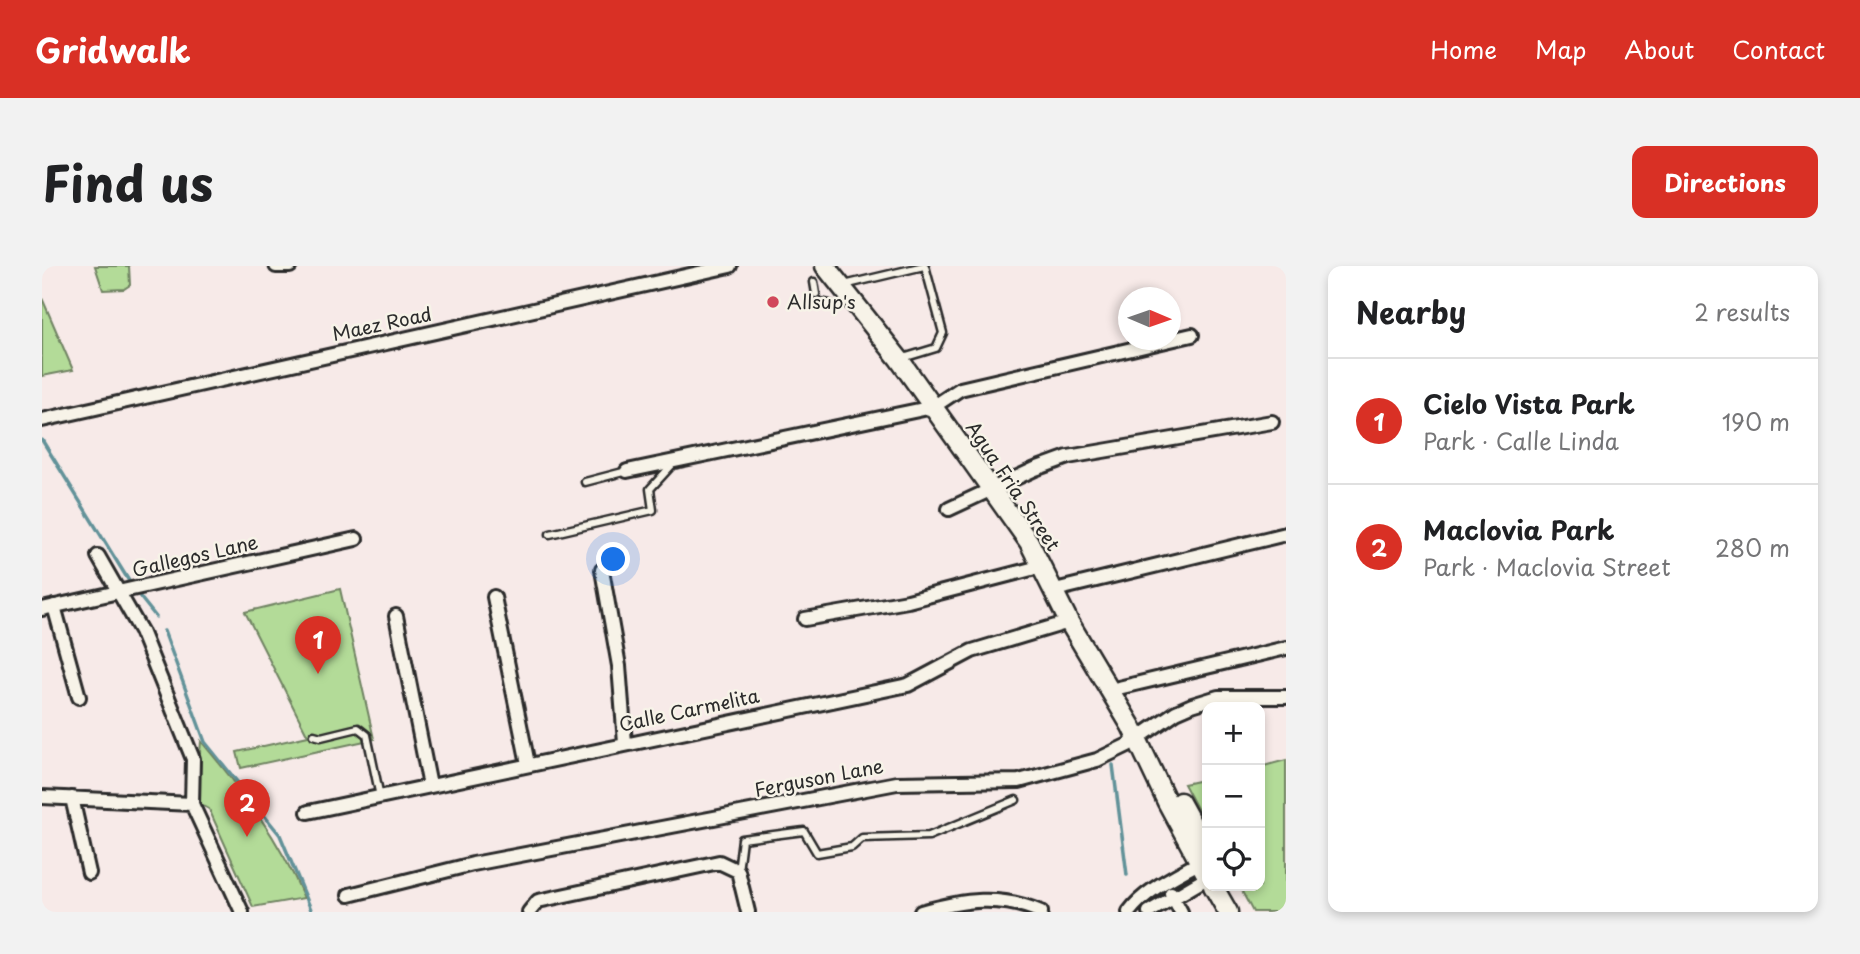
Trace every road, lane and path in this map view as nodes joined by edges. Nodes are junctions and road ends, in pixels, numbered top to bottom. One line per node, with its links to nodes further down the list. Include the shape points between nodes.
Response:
1 (276, 266): 2 (street)
2 (290, 266)
3 (730, 266): 10 (street, Maez Road)
4 (825, 266): 6 (street, Agua Fria Street)
5 (925, 266): 6 (lane); 8 (lane, via 943,333 936,348)
6 (824, 295): 8 (street, Agua Fria Street)
7 (1192, 335): 9 (street, via 960,389)
8 (899, 359): 9 (street, Agua Fria Street)
9 (933, 407): 12 (street); 15 (street, Agua Fria Street)
10 (42, 420)
11 (1272, 422): 15 (street, via 1068,457)
12 (676, 461): 13 (street); 17 (lane, via 650,489 653,510)
13 (627, 471): 14 (lane)
14 (585, 482)
15 (992, 490): 16 (street); 21 (street, Agua Fria Street)
16 (948, 509)
17 (550, 534)
18 (1286, 534): 23 (street)
19 (356, 539): 24 (street, Gallegos Lane)
20 (98, 555): 24 (street)
21 (1043, 566): 23 (street, Agua Fria Street); 28 (street, via 908,601)
22 (601, 570): 36 (street, via 619,666)
23 (1055, 590): 29 (street, Agua Fria Street)
24 (119, 593): 26 (street, Gallegos Lane); 43 (street, via 141,631 193,760)
25 (494, 597): 37 (street)
26 (48, 607): 32 (street)
27 (396, 617): 38 (street)
28 (805, 619)
29 (1069, 622): 31 (street, Agua Fria Street); 36 (street, Calle Carmelita, via 972,651 908,685)
30 (1286, 648): 31 (street)
31 (1110, 690): 35 (street, Agua Fria Street)
32 (79, 697)
33 (1286, 697): 35 (street, Ferguson Lane, via 1218,697 1176,712)
34 (314, 735): 40 (lane, via 358,728 367,735)
35 (1137, 739): 45 (street, Agua Fria Street, via 1159,783 1173,791); 53 (street, Ferguson Lane, via 1097,760 1019,781 897,783 483,862)
36 (625, 743): 37 (street, Calle Carmelita)
37 (528, 764): 38 (street, Calle Carmelita)
38 (430, 786): 40 (street, Calle Carmelita)
39 (42, 797): 41 (street)
40 (380, 797): 44 (street, Calle Carmelita)
41 (72, 798): 43 (street); 49 (street)
42 (1016, 800): 48 (lane, via 929,836 862,838 852,847 817,853 804,831 742,839)
43 (192, 803): 55 (street)
44 (308, 812)
45 (1202, 857)
46 (1202, 868): 50 (street)
47 (1202, 870): 54 (street)
48 (737, 871): 56 (street, via 719,862 538,901); 57 (street)
49 (89, 873)
50 (1166, 884): 54 (street); 60 (street, via 1138,900)
51 (1216, 891): 63 (street)
52 (1229, 891): 64 (street)
53 (349, 895)
54 (1174, 899): 61 (street); 62 (street)
55 (242, 912)
56 (529, 912)
57 (748, 912)
58 (921, 912): 59 (street, via 988,899)
59 (1041, 912)
60 (1129, 912)
61 (1149, 912)
62 (1181, 912)
63 (1228, 912)
64 (1241, 912)

